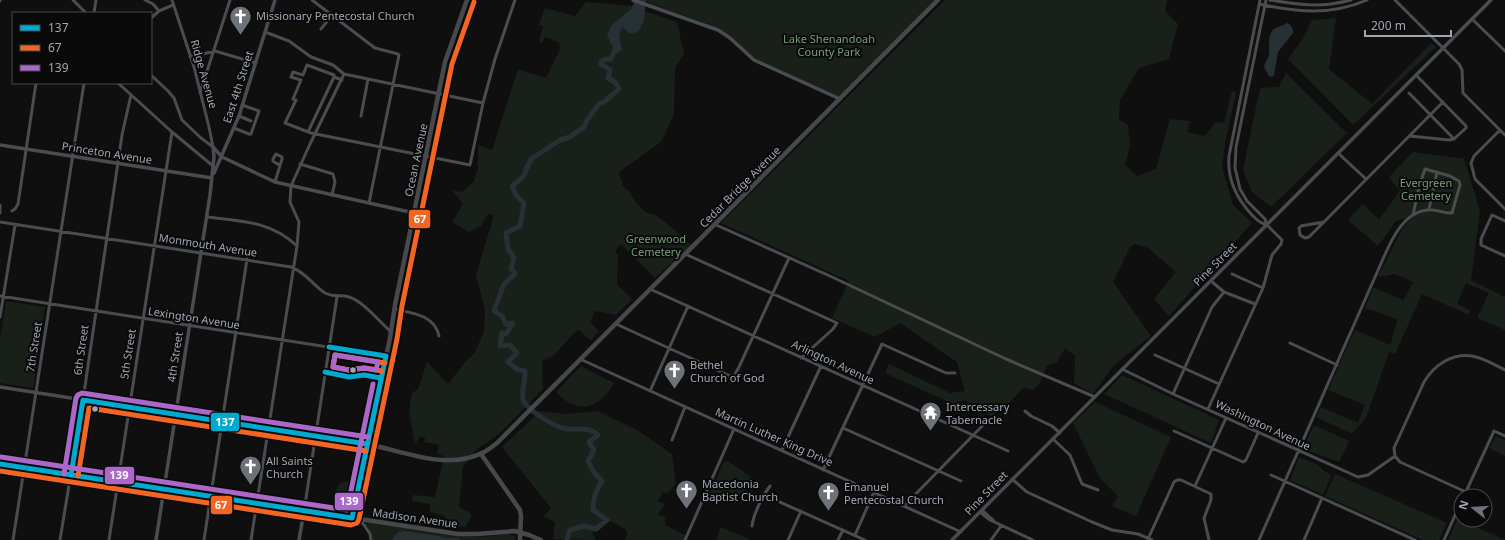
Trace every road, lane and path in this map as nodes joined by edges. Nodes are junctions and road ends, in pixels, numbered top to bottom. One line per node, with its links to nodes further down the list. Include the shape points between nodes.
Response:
1 (73, 0): 22 (street)
2 (96, 0): 23 (street)
3 (146, 0): 21 (street)
4 (172, 0): 19 (street, Ridge Avenue)
5 (230, 0): 30 (street)
6 (275, 0): 28 (street, East 4th Street)
7 (312, 0): 24 (street)
8 (467, 0): 52 (main road, Ocean Avenue, via 445,62)
9 (515, 0): 56 (street)
10 (633, 0): 54 (street, via 718,30 754,60)
11 (938, 0): 54 (main road, Cedar Bridge Avenue)
12 (1266, 0): 20 (street)
13 (1270, 0): 14 (street, via 1316,6)
14 (1351, 0)
15 (1367, 0): 20 (street, via 1341,9 1315,12)
16 (1395, 0): 29 (street)
17 (1491, 0): 26 (street, Pine Street)
18 (1260, 2): 20 (street); 48 (street)
19 (173, 5): 21 (street); 33 (street, Ridge Avenue)
20 (1265, 5): 49 (street)
21 (159, 11): 25 (street)
22 (85, 12)
23 (94, 12)
24 (332, 15): 27 (street); 47 (street, via 375,48 399,54)
25 (152, 17)
26 (1472, 18): 29 (street, Pine Street); 31 (street)
27 (321, 29)
28 (265, 32): 32 (street, via 289,41); 34 (street, East 4th Street)
29 (1443, 48): 38 (street, Pine Street); 63 (street, via 1461,66 1465,96)
30 (214, 51): 33 (street); 34 (street); 50 (street)
31 (1505, 51)
32 (310, 56): 35 (street); 36 (street, via 333,65)
33 (190, 57): 50 (street, Ridge Avenue)
34 (256, 63): 57 (street, East 4th Street)
35 (307, 65): 37 (street); 40 (street)
36 (344, 74): 41 (street); 43 (street)
37 (303, 75): 42 (street); 42 (street, via 293,72 291,77)
38 (1416, 75): 55 (street); 74 (street, Pine Street)
39 (152, 76): 71 (street, via 174,98 182,120)
40 (334, 77): 43 (street); 65 (street)
41 (368, 79): 47 (street); 60 (street)
42 (301, 80): 65 (street, via 293,99 296,100 285,123)
43 (342, 80): 66 (street)
44 (36, 84): 73 (street)
45 (84, 84): 75 (street, 7th Street)
46 (119, 84): 53 (street)
47 (394, 84): 52 (street); 72 (street)
48 (1242, 90): 49 (street); 77 (street)
49 (1248, 92): 79 (street)
50 (200, 93): 71 (street, Ridge Avenue)
51 (1410, 93): 58 (street)
52 (438, 94): 56 (street); 76 (main road, Ocean Avenue)
53 (131, 95): 64 (street); 80 (street, 6th Street)
54 (840, 99): 103 (main road, Cedar Bridge Avenue)
55 (1443, 102): 58 (street); 69 (street, via 1466,126)
56 (483, 104): 76 (street, via 470,165)
57 (242, 105): 59 (street, East 4th Street); 62 (street, via 259,113 251,134)
58 (1430, 114): 67 (street); 69 (street)
59 (239, 116): 61 (street); 62 (street, East 4th Street)
60 (361, 116)
61 (251, 121)
62 (234, 128): 78 (street, East 4th Street)
63 (1500, 130): 68 (street); 93 (street, via 1470,163 1475,179)
64 (172, 132): 82 (street); 84 (street, 5th Street)
65 (308, 132): 66 (street)
66 (315, 133): 72 (street); 81 (street)
67 (1410, 135): 69 (street); 87 (street)
68 (1505, 135)
69 (1454, 139)
70 (0, 145): 73 (street, Princeton Avenue)
71 (213, 147): 78 (street); 82 (street, Ridge Avenue)
72 (381, 147): 76 (street); 91 (street)
73 (26, 150): 75 (street, Princeton Avenue); 95 (street, via 18,204)
74 (1338, 153): 87 (street); 105 (street, Pine Street)
75 (72, 156): 80 (street, Princeton Avenue); 106 (street, 7th Street)
76 (426, 156): 96 (main road, Ocean Avenue)
77 (1229, 156): 79 (street); 105 (street, via 1230,176 1237,196 1260,223)
78 (222, 157): 86 (street, East 4th Street); 88 (street)
79 (1234, 157): 105 (street, via 1240,189)
80 (118, 163): 84 (street, Princeton Avenue); 107 (street, 6th Street)
81 (300, 164): 89 (street); 90 (street, via 333,174 335,182)
82 (213, 166): 86 (street, Ridge Avenue)
83 (280, 166): 88 (street)
84 (166, 171): 86 (street, Princeton Avenue); 108 (street, 5th Street)
85 (1438, 172): 94 (street); 94 (street, via 1457,179 1460,185 1452,213); 98 (street, via 1424,170)
86 (212, 178): 99 (street, 4th Street)
87 (1366, 178): 102 (street)
88 (275, 182): 89 (street)
89 (291, 186): 90 (street); 109 (street, via 290,202 299,222)
90 (332, 195): 91 (street)
91 (369, 203): 96 (street)
92 (0, 205): 97 (street)
93 (1505, 209)
94 (1429, 210): 98 (street)
95 (12, 211)
96 (414, 212): 127 (main road, Ocean Avenue)
97 (0, 213)
98 (1413, 215): 145 (street, via 1404,222 1394,237)
99 (207, 217): 109 (street, via 264,225); 110 (street, 4th Street)
100 (1505, 220): 112 (street, via 1492,214 1481,239 1481,245)
101 (0, 222): 104 (street, Monmouth Avenue)
102 (1324, 222): 102 (street, via 1301,226 1300,235 1309,238)
103 (714, 224): 111 (main road, Cedar Bridge Avenue); 113 (street)
104 (15, 225): 106 (street, Monmouth Avenue); 122 (street)
105 (1267, 225): 117 (street, Pine Street); 118 (street, via 1281,242 1272,255)
106 (60, 231): 107 (street, Monmouth Avenue); 124 (street, 7th Street)
107 (106, 238): 108 (street, Monmouth Avenue); 128 (street, 6th Street)
108 (154, 246): 110 (street, Monmouth Avenue); 130 (street, 5th Street)
109 (297, 246): 115 (street)
110 (201, 253): 114 (street, Monmouth Avenue); 132 (street, 4th Street)
111 (685, 254): 119 (main road, Cedar Bridge Avenue); 121 (street)
112 (1505, 256)
113 (789, 258): 121 (street); 157 (street)
114 (246, 260): 115 (street, Monmouth Avenue); 134 (street)
115 (293, 268): 123 (street, Monmouth Avenue, via 300,270 326,293); 137 (street)
116 (1232, 274): 118 (street)
117 (1211, 281): 120 (street); 147 (street, Pine Street)
118 (1262, 288): 125 (street)
119 (650, 289): 126 (street, Arlington Avenue); 131 (main road, Cedar Bridge Avenue)
120 (1224, 292): 125 (street); 148 (street, via 1213,305)
121 (773, 294): 136 (street); 143 (street, via 837,323 833,330)
122 (2, 297): 124 (street, Lexington Avenue); 129 (street)
123 (337, 297): 133 (street, Monmouth Avenue, via 347,296 356,300); 139 (street)
124 (49, 304): 128 (street, Lexington Avenue); 155 (street, 7th Street)
125 (1255, 304): 151 (street)
126 (688, 306): 136 (street, Arlington Avenue); 140 (street)
127 (394, 310): 133 (main road, Ocean Avenue); 135 (street, via 424,316 435,326)
128 (95, 312): 130 (street, Lexington Avenue); 158 (street, 6th Street)
129 (0, 317)
130 (143, 319): 132 (street, Lexington Avenue); 159 (street, 5th Street)
131 (616, 324): 140 (street); 144 (main road, Cedar Bridge Avenue)
132 (190, 326): 134 (street, Lexington Avenue); 163 (street, 4th Street)
133 (392, 330): 142 (main road, Ocean Avenue)
134 (236, 333): 137 (street, Lexington Avenue); 166 (street)
135 (439, 336)
136 (753, 336): 140 (street, via 734,376); 143 (street, Arlington Avenue)
137 (282, 340): 139 (street, Lexington Avenue); 167 (street)
138 (1290, 344): 145 (street)
139 (329, 347): 142 (street, Lexington Avenue); 174 (street)
140 (669, 348): 154 (street)
141 (1155, 355): 148 (street)
142 (386, 356): 178 (main road, Ocean Avenue)
143 (801, 358): 146 (street, Arlington Avenue)
144 (580, 359): 154 (street, Martin Luther King Drive); 183 (main road, Cedar Bridge Avenue, via 503,438)
145 (1337, 365): 182 (street)
146 (821, 366): 152 (street, Arlington Avenue); 180 (street)
147 (1122, 369): 156 (street, Washington Avenue); 157 (street, Pine Street)
148 (1184, 369): 151 (street); 156 (street)
149 (1505, 370): 184 (street, via 1472,356 1449,359 1439,364 1424,382 1394,448)
150 (955, 373): 152 (street, via 946,373 882,344)
151 (1219, 384): 161 (street)
152 (862, 386): 168 (street); 173 (street, Arlington Avenue)
153 (0, 388): 155 (street)
154 (650, 391): 160 (street, Martin Luther King Drive)
155 (36, 393): 158 (street); 186 (street, 7th Street)
156 (1173, 394): 161 (street, Washington Avenue)
157 (1095, 398): 172 (street, Pine Street)
158 (83, 400): 159 (street); 190 (street, 6th Street)
159 (129, 407): 163 (street); 193 (street, 5th Street)
160 (685, 407): 169 (street, Martin Luther King Drive); 177 (street)
161 (1208, 409): 164 (street, Washington Avenue)
162 (1025, 411): 172 (street)
163 (175, 414): 166 (street); 199 (street, 4th Street)
164 (1226, 418): 171 (street, Washington Avenue); 179 (street)
165 (989, 419): 173 (street)
166 (222, 422): 167 (street); 203 (street)
167 (269, 428): 174 (street); 205 (street)
168 (843, 428): 187 (street); 188 (street)
169 (734, 429): 180 (street, Martin Luther King Drive); 230 (street)
170 (1174, 431): 179 (street)
171 (1258, 432): 179 (street, via 1244,461); 182 (street, Washington Avenue)
172 (1060, 433): 176 (street, Pine Street)
173 (973, 435): 181 (street, Arlington Avenue); 188 (street)
174 (315, 436): 178 (street); 207 (street)
175 (1505, 436): 198 (street, via 1494,431)
176 (1053, 439): 191 (street, Pine Street); 200 (street, via 1070,455 1082,484)
177 (672, 440)
178 (367, 444): 183 (main road, via 443,460 463,459); 210 (main road, Ocean Avenue)
179 (1212, 448): 196 (street)
180 (782, 450): 187 (street, Martin Luther King Drive)
181 (1008, 451)
182 (1299, 451): 184 (street, Washington Avenue, via 1358,477 1368,475); 194 (street)
183 (482, 454): 217 (main road, via 520,510)
184 (1395, 456): 197 (street, via 1404,464)
185 (0, 464): 186 (highway, Madison Avenue)
186 (24, 468): 190 (highway, Madison Avenue); 220 (street, 7th Street)
187 (823, 470): 201 (street, Martin Luther King Drive)
188 (938, 471): 192 (street); 206 (street)
189 (1271, 475): 194 (street)
190 (70, 476): 193 (highway, Madison Avenue); 221 (street, 6th Street)
191 (1012, 479): 209 (street, Pine Street); 219 (street, via 1027,492 1092,522 1112,530 1138,534)
192 (961, 481)
193 (117, 482): 199 (highway, Madison Avenue); 222 (street, 5th Street)
194 (1285, 482): 204 (street); 238 (street)
195 (770, 486): 202 (street)
196 (1195, 486): 219 (street, via 1181,480 1174,482); 237 (street, via 1212,495 1204,518)
197 (1457, 488)
198 (1468, 488)
199 (164, 489): 203 (highway, Madison Avenue); 223 (street, 4th Street)
200 (1098, 490)
201 (874, 492): 206 (street, Martin Luther King Drive); 218 (street)
202 (764, 495): 208 (street); 213 (street)
203 (210, 496): 205 (highway, Madison Avenue); 224 (street)
204 (1322, 498): 239 (street); 240 (street)
205 (257, 503): 207 (highway, Madison Avenue); 225 (street)
206 (904, 506): 216 (street, Martin Luther King Drive)
207 (304, 511): 210 (highway, Madison Avenue); 226 (street)
208 (801, 511): 215 (street); 231 (street)
209 (981, 511): 214 (street); 216 (street, Pine Street)
210 (352, 518): 211 (highway, Madison Avenue)
211 (360, 519): 217 (highway, Madison Avenue, via 458,534 504,531); 227 (street)
212 (1453, 520): 241 (street)
213 (752, 526)
214 (1001, 526): 235 (street); 236 (street)
215 (843, 530): 218 (street); 232 (street)
216 (961, 532): 234 (street, Pine Street)
217 (521, 533): 228 (main road); 229 (highway, Madison Avenue)
218 (855, 535): 233 (street)
219 (1150, 539)
220 (13, 540)
221 (60, 540)
222 (109, 540)
223 (156, 540)
224 (204, 540)
225 (251, 540)
226 (299, 540)
227 (371, 540)
228 (520, 540)
229 (541, 540)
230 (684, 540)
231 (788, 540)
232 (838, 540)
233 (864, 540)
234 (952, 540)
235 (991, 540)
236 (1033, 540)
237 (1209, 540)
238 (1259, 540)
239 (1304, 540)
240 (1415, 540)
241 (1444, 540)

